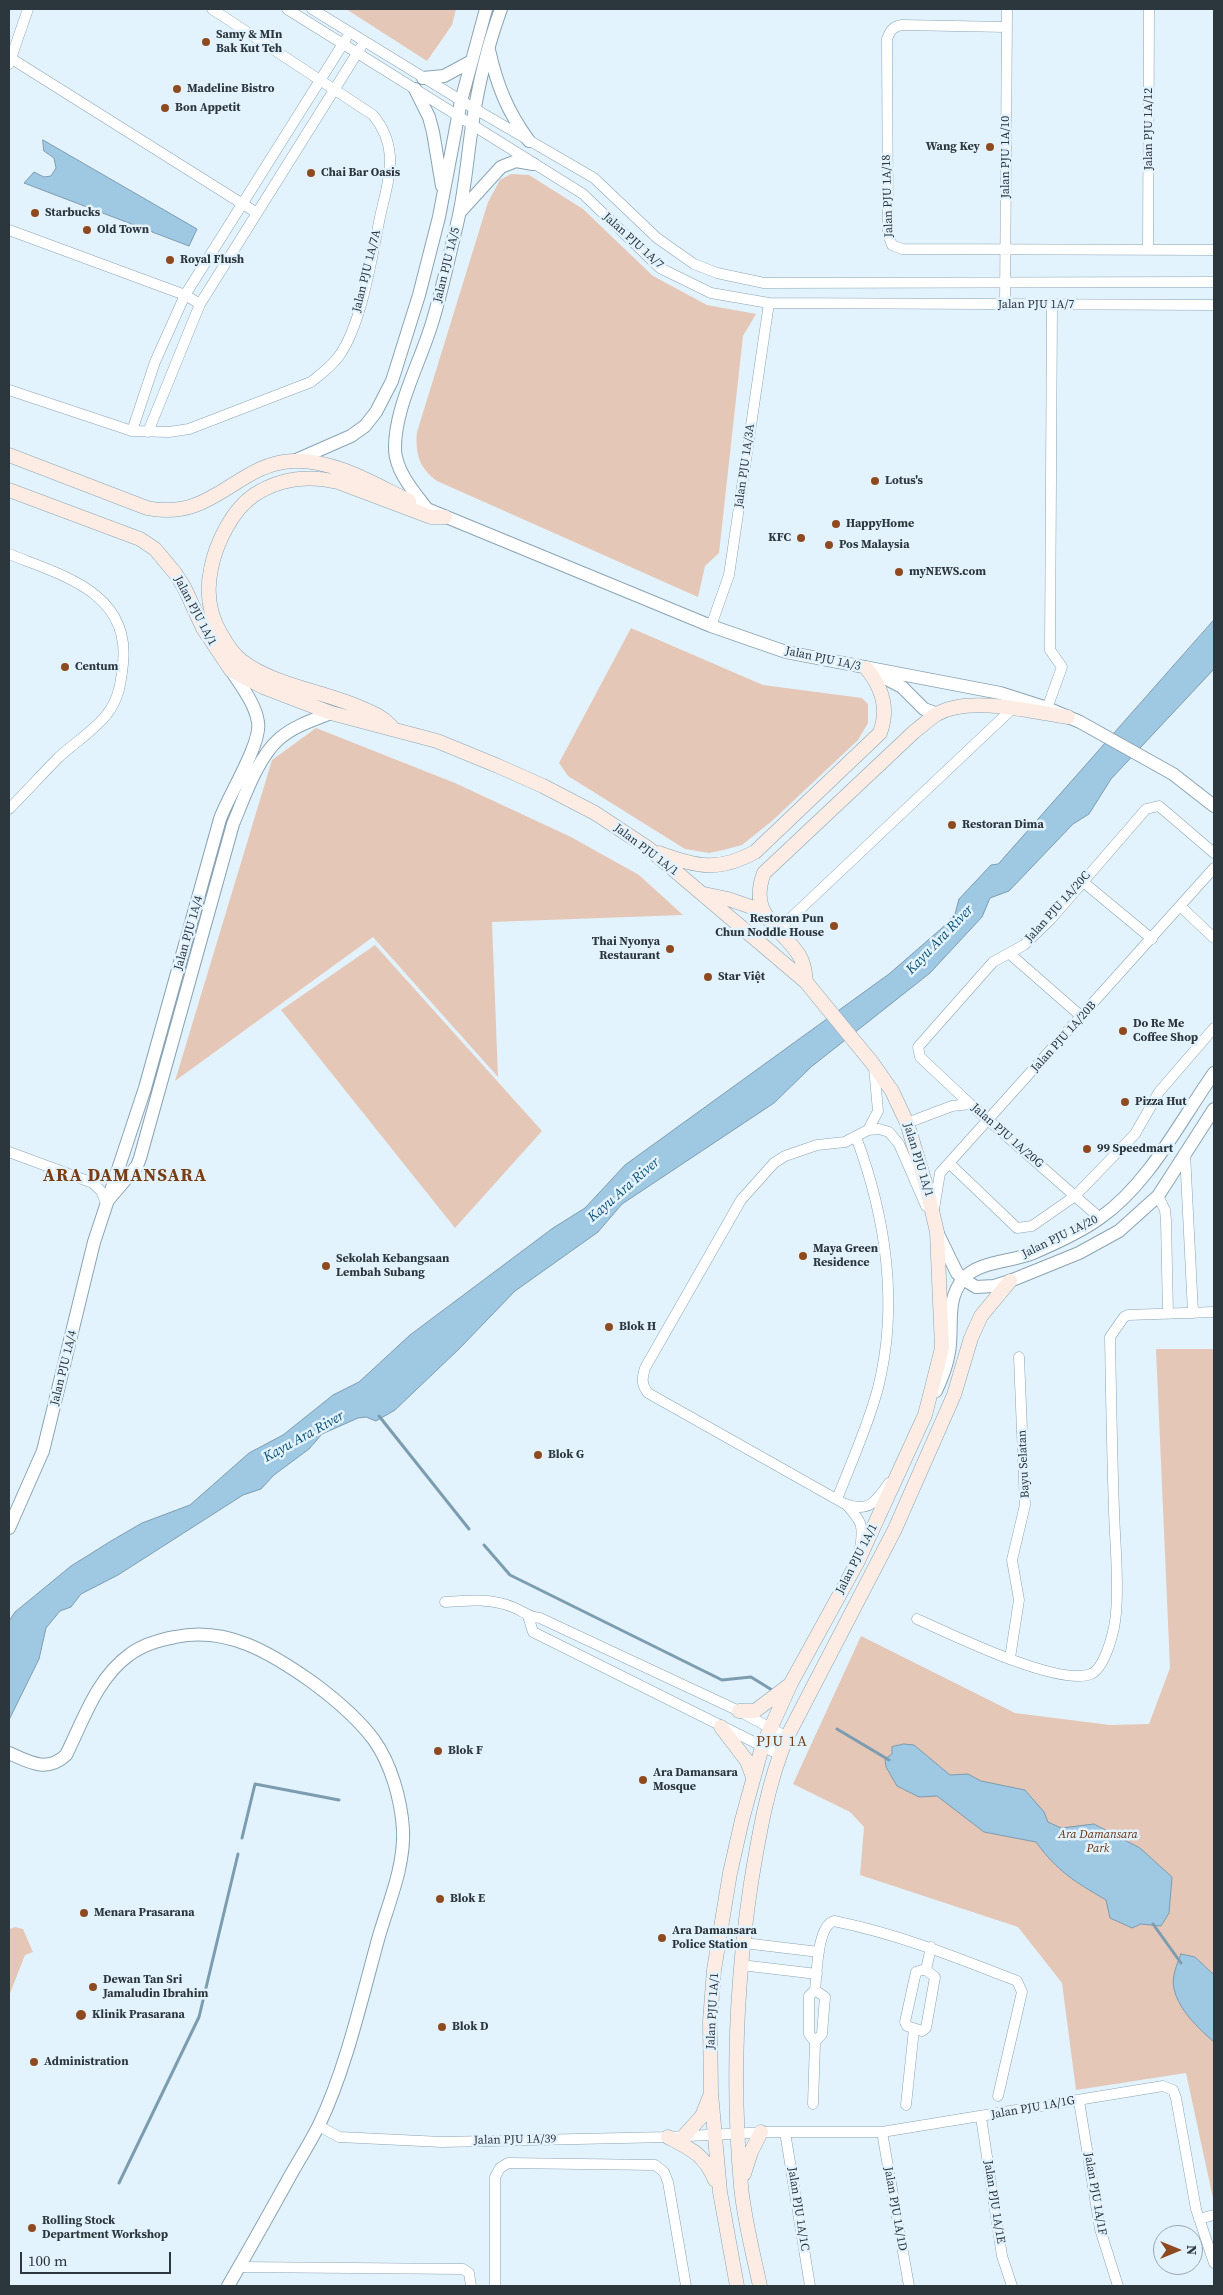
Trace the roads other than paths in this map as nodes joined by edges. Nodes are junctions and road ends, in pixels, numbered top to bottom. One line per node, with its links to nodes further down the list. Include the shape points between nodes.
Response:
1 (28, 9): 15 (street)
2 (212, 9): 18 (street, Jalan PJU 1A/7A)
3 (287, 9): 12 (street, Jalan PJU 1A/7)
4 (312, 9): 10 (street, Jalan PJU 1A/7)
5 (486, 9): 16 (street, Jalan PJU 1A/5)
6 (501, 9): 13 (street, Jalan PJU 1A/5)
7 (1007, 9): 9 (street, Jalan PJU 1A/10)
8 (1149, 9): 33 (street, Jalan PJU 1A/12)
9 (1007, 26): 32 (street, Jalan PJU 1A/10); 32 (street, Jalan PJU 1A/18, via 902,25 893,28 887,39 886,133 888,234 892,245 902,249)
10 (350, 33): 11 (street, Jalan PJU 1A/7); 12 (street)
11 (364, 41): 14 (street); 17 (street, Jalan PJU 1A/7)
12 (343, 44): 14 (street, Jalan PJU 1A/7); 18 (street)
13 (488, 45): 22 (street, Jalan PJU 1A/5); 25 (street, via 512,118)
14 (357, 53): 19 (street); 20 (street, Jalan PJU 1A/7)
15 (10, 62): 28 (street)
16 (470, 62): 17 (street, via 444,76); 21 (street, Jalan PJU 1A/5)
17 (423, 78): 21 (street, Jalan PJU 1A/7)
18 (321, 79): 19 (street, Jalan PJU 1A/7A); 28 (street)
19 (335, 89): 30 (street); 45 (street, Jalan PJU 1A/7A, via 379,122 390,157 366,286 340,355 311,382 189,429)
20 (415, 89): 23 (street, Jalan PJU 1A/7); 27 (street, via 434,132)
21 (461, 101): 22 (street, Jalan PJU 1A/7); 23 (street, Jalan PJU 1A/5)
22 (475, 109): 24 (street, Jalan PJU 1A/5); 25 (street, Jalan PJU 1A/7)
23 (458, 116): 24 (street, Jalan PJU 1A/7); 27 (street, Jalan PJU 1A/5)
24 (472, 125): 26 (street, Jalan PJU 1A/7); 29 (street, Jalan PJU 1A/5)
25 (529, 141): 36 (street, Jalan PJU 1A/7, via 594,178 656,238 694,264 717,273 764,283)
26 (533, 164): 29 (street, via 516,161 501,167); 38 (street, Jalan PJU 1A/7, via 583,194 660,268 711,293)
27 (444, 194): 47 (street, Jalan PJU 1A/5, via 419,295 392,381 376,412 365,426 350,436)
28 (242, 204): 30 (street); 37 (street)
29 (460, 212): 49 (street, Jalan PJU 1A/5, via 433,322 400,413 396,435 395,453 400,467)
30 (257, 213): 39 (street)
31 (9, 230): 37 (street)
32 (1006, 249): 33 (street, Jalan PJU 1A/18); 36 (street, Jalan PJU 1A/10)
33 (1148, 250): 34 (street, Jalan PJU 1A/18)
34 (1214, 250)
35 (1214, 282): 36 (street, Jalan PJU 1A/7)
36 (1005, 283): 40 (street, Jalan PJU 1A/10)
37 (185, 295): 39 (street); 44 (street, via 155,362)
38 (769, 303): 40 (street, Jalan PJU 1A/7); 52 (street, Jalan PJU 1A/3A, via 729,575)
39 (200, 304): 45 (street)
40 (1005, 305): 41 (street, Jalan PJU 1A/7)
41 (1052, 305): 42 (street, Jalan PJU 1A/7); 56 (street, via 1050,650 1062,667)
42 (1214, 305)
43 (9, 390): 44 (street, Jalan PJU 1A/7A)
44 (132, 431): 45 (street, Jalan PJU 1A/7A)
45 (148, 432)
46 (9, 455): 47 (main road, via 160,511 187,509 206,502 265,468)
47 (294, 461): 49 (main road, via 346,472)
48 (9, 490): 54 (main road, Jalan PJU 1A/1, via 140,539 155,549 184,587 202,628)
49 (428, 510): 50 (street, Jalan PJU 1A/3)
50 (445, 517): 52 (street, Jalan PJU 1A/3); 60 (main road, via 431,517 338,482 303,478 280,482 248,499 232,519 213,555 208,602 225,642 241,661 260,672 350,703 383,718)
51 (9, 554): 64 (street, via 80,583 103,600 118,623 124,651 120,690 107,714)
52 (711, 626): 53 (street, Jalan PJU 1A/3, via 786,652)
53 (866, 668): 56 (street, Jalan PJU 1A/3, via 1000,693); 58 (street, via 902,687 924,708); 65 (main road, via 880,690 884,704 884,724 880,733 755,852 740,860 699,866)
54 (231, 670): 57 (main road, Jalan PJU 1A/1, via 263,687); 61 (street, Jalan PJU 1A/4, via 253,706 258,728 258,736)
55 (1012, 709): 56 (main road); 58 (main road, via 974,706); 72 (street)
56 (1046, 711): 59 (main road)
57 (331, 712): 60 (main road, Jalan PJU 1A/1); 62 (street, Jalan PJU 1A/4, via 297,726 270,748)
58 (938, 714): 71 (main road, via 915,731 764,873 759,887)
59 (1074, 720): 63 (street, via 1174,774)
60 (395, 730): 65 (main road, Jalan PJU 1A/1, via 466,752 538,783 595,813)
61 (236, 782): 62 (street); 91 (street, Jalan PJU 1A/4, via 220,820 147,1080)
62 (249, 786): 95 (street, Jalan PJU 1A/4, via 233,824 140,1158)
63 (1214, 806)
64 (9, 809)
65 (648, 848): 69 (main road, Jalan PJU 1A/1)
66 (1214, 852): 68 (street, Jalan PJU 1A/20C, via 1159,806 1146,808)
67 (1214, 868): 70 (street, Jalan PJU 1A/20B)
68 (1082, 882): 74 (street); 75 (street, Jalan PJU 1A/20C, via 1051,919)
69 (702, 894): 71 (main road); 76 (main road, Jalan PJU 1A/1)
70 (1180, 906): 73 (street); 74 (street, Jalan PJU 1A/20B)
71 (763, 911): 72 (main road)
72 (777, 931): 76 (main road, via 799,956)
73 (1214, 938)
74 (1152, 939): 77 (street, Jalan PJU 1A/20B)
75 (1010, 954): 77 (street); 79 (street, Jalan PJU 1A/20C, via 993,962)
76 (807, 984): 80 (main road, Jalan PJU 1A/1)
77 (1082, 1017): 84 (street, Jalan PJU 1A/20B)
78 (1214, 1028): 93 (street, via 1159,1092 1135,1134)
79 (917, 1052): 82 (street, Jalan PJU 1A/20G)
80 (873, 1064): 85 (main road, Jalan PJU 1A/1, via 892,1091); 86 (street, via 878,1111)
81 (1214, 1073): 97 (street, Jalan PJU 1A/20, via 1140,1183)
82 (970, 1104): 84 (street, Jalan PJU 1A/20G); 85 (street, via 952,1106)
83 (1214, 1108): 89 (street, Jalan PJU 1A/20)
84 (989, 1119): 90 (street, Jalan PJU 1A/20B); 93 (street, Jalan PJU 1A/20G)
85 (907, 1123): 96 (main road, Jalan PJU 1A/1)
86 (868, 1130): 87 (street); 98 (street, via 888,1132 899,1144)
87 (856, 1137): 107 (street, via 882,1229 889,1317 878,1388); 107 (street, via 837,1144 804,1148 785,1156 749,1189 642,1378 648,1393)
88 (9, 1152): 92 (street)
89 (1184, 1152): 94 (street, Jalan PJU 1A/20); 101 (street)
90 (949, 1163): 93 (street, via 1017,1228 1032,1226); 96 (street, Jalan PJU 1A/20B, via 940,1173)
91 (115, 1177): 92 (street); 95 (street, Jalan PJU 1A/4)
92 (94, 1183): 95 (street)
93 (1075, 1196): 97 (street, Jalan PJU 1A/20G)
94 (1158, 1196): 100 (street, Jalan PJU 1A/20, via 1119,1231 1079,1253); 103 (street, via 1166,1221)
95 (106, 1203): 108 (street, Jalan PJU 1A/4, via 44,1451)
96 (934, 1214): 98 (main road, Jalan PJU 1A/1)
97 (1100, 1218): 99 (street, Jalan PJU 1A/20, via 1032,1253 981,1267)
98 (937, 1232): 99 (street); 105 (main road, Jalan PJU 1A/1, via 942,1348)
99 (963, 1279): 100 (street, Jalan PJU 1A/20, via 976,1287); 105 (street, via 952,1300 947,1363)
100 (1010, 1281): 118 (main road, Jalan PJU 1A/1, via 981,1316 954,1395 895,1529)
101 (1193, 1312): 102 (street); 103 (street)
102 (1214, 1312)
103 (1168, 1314): 113 (street, via 1124,1316 1110,1337 1118,1577 1116,1615 1105,1658 1092,1674 1080,1676 1052,1673)
104 (1019, 1357): 113 (street, Bayu Selatan, via 1026,1505 1012,1560 1019,1600)
105 (925, 1415): 106 (main road, Jalan PJU 1A/1)
106 (901, 1466): 107 (street, via 874,1502 866,1507 855,1507); 109 (main road, Jalan PJU 1A/1)
107 (841, 1501): 109 (street, via 861,1522 863,1532)
108 (9, 1528)
109 (857, 1563): 114 (main road, Jalan PJU 1A/1)
110 (445, 1602): 111 (street, via 474,1600 500,1604)
111 (528, 1616): 115 (street, via 540,1618); 116 (street, via 533,1632)
112 (917, 1619): 113 (street)
113 (1010, 1658)
114 (791, 1683): 115 (main road, via 755,1711); 117 (main road, Jalan PJU 1A/1)
115 (739, 1711): 117 (street)
116 (721, 1727): 119 (street); 122 (main road, via 747,1760)
117 (770, 1728): 118 (street); 119 (main road, Jalan PJU 1A/1)
118 (788, 1737): 121 (main road, Jalan PJU 1A/1)
119 (762, 1747): 121 (street); 122 (main road, Jalan PJU 1A/1)
120 (9, 1753): 138 (street, via 37,1765 53,1765 66,1755 112,1670 144,1646 182,1635 216,1635 264,1651 328,1694 363,1726 385,1758 392,1778 402,1816 402,1849 369,1973 336,2083)
121 (780, 1755): 123 (main road, Jalan PJU 1A/1, via 757,1842)
122 (753, 1778): 132 (main road, Jalan PJU 1A/1, via 730,1874 714,1970 710,2021)
123 (744, 1943): 125 (street); 126 (main road, Jalan PJU 1A/1)
124 (932, 1947): 125 (street, via 834,1921 825,1927); 127 (street); 133 (street, via 1017,1980 1021,1986 1019,2008)
125 (819, 1952): 128 (street)
126 (741, 1965): 128 (street); 142 (main road, Jalan PJU 1A/1, via 737,2021)
127 (926, 1970): 130 (street, via 916,1972 905,2022); 130 (street, via 935,1976 926,2028 922,2031)
128 (817, 1974): 129 (street)
129 (815, 1990): 131 (street, via 809,1996 809,2034); 131 (street, via 825,1996 822,2034)
130 (914, 2029): 136 (street)
131 (815, 2042): 135 (street)
132 (711, 2093): 143 (main road, Jalan PJU 1A/1); 144 (main road, via 702,2116)
133 (998, 2096)
134 (1079, 2101): 137 (street, Jalan PJU 1A/1G); 149 (street, Jalan PJU 1A/1G, via 1163,2086 1173,2090); 161 (street, Jalan PJU 1A/1F, via 1100,2229)
135 (813, 2104)
136 (906, 2105)
137 (981, 2117): 141 (street, Jalan PJU 1A/1G); 160 (street, Jalan PJU 1A/1E, via 1002,2256)
138 (319, 2126): 145 (street, Jalan PJU 1A/39, via 339,2137 442,2142); 151 (street)
139 (761, 2132): 140 (street, Jalan PJU 1A/1G); 142 (street, Jalan PJU 1A/1G); 146 (main road, via 751,2152)
140 (785, 2132): 141 (street, Jalan PJU 1A/1G); 158 (street, Jalan PJU 1A/1C)
141 (882, 2132): 159 (street, Jalan PJU 1A/1D)
142 (738, 2133): 143 (street, Jalan PJU 1A/1G); 146 (main road, Jalan PJU 1A/1)
143 (715, 2134): 144 (street, Jalan PJU 1A/39); 147 (main road, Jalan PJU 1A/1)
144 (686, 2135): 145 (street, Jalan PJU 1A/39)
145 (668, 2136): 147 (main road, via 701,2155 709,2165)
146 (741, 2187): 157 (main road, Jalan PJU 1A/1)
147 (720, 2192): 156 (main road, Jalan PJU 1A/1)
148 (1214, 2215): 149 (street)
149 (1199, 2219): 150 (street, Jalan PJU 1A/1G)
150 (1214, 2263)
151 (239, 2267): 152 (street); 153 (street, via 463,2268 469,2272)
152 (228, 2286)
153 (471, 2286)
154 (495, 2286): 155 (street, via 495,2177 508,2163 655,2166 664,2172)
155 (686, 2286)
156 (737, 2286)
157 (760, 2286)
158 (810, 2286)
159 (910, 2286)
160 (1012, 2286)
161 (1118, 2286)

